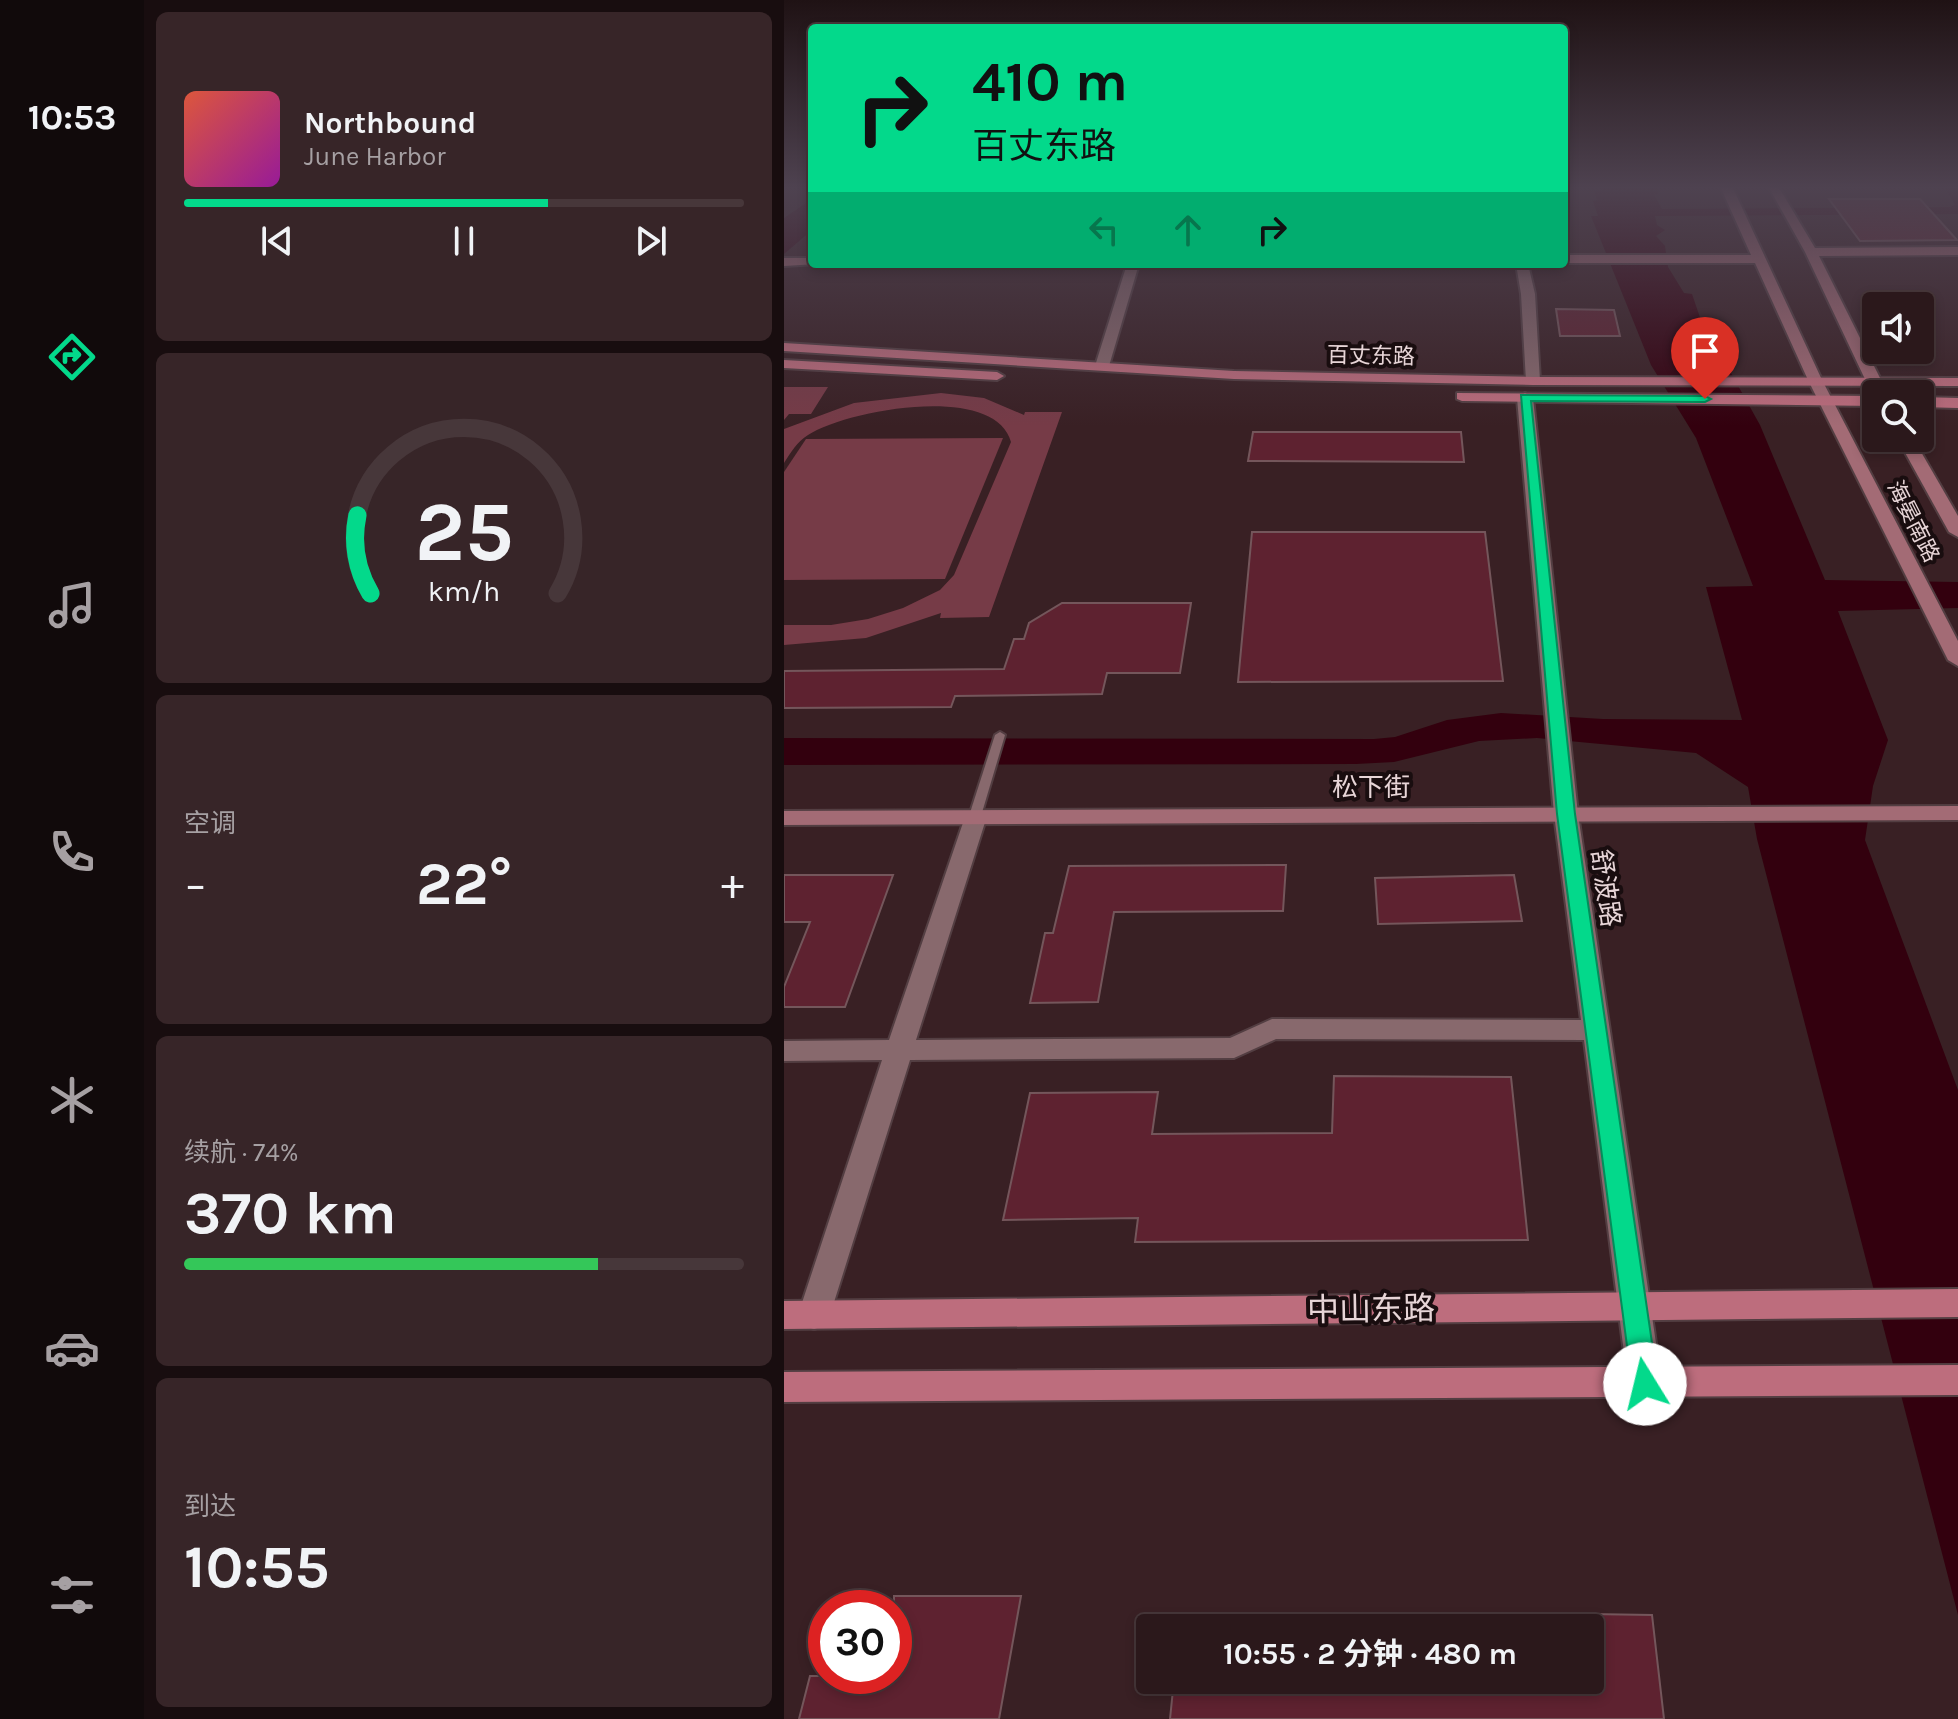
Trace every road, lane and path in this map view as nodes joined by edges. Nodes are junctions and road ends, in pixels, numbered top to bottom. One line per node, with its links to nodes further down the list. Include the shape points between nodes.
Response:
1 (1763, 266): 8 (main road, 海晏南路)
2 (1818, 266): 9 (main road)
3 (1132, 268): 7 (street)
4 (1523, 268): 13 (street, 舒波路)
5 (784, 347): 7 (main road, 百丈东路)
6 (784, 364): 13 (main road, 百丈东路, via 1220,389)
7 (1102, 366): 13 (main road, 百丈东路)
8 (1815, 380): 12 (main road, 百丈东路); 13 (main road, 百丈东路); 14 (main road, 海晏南路)
9 (1873, 380)
10 (1958, 382): 11 (main road, 百丈东路)
11 (1934, 383)
12 (1862, 385)
13 (1529, 389): 14 (main road, 百丈东路); 23 (street, 舒波路)
14 (1825, 400): 15 (main road, 百丈东路); 20 (main road, 海晏南路)
15 (1862, 401)
16 (1934, 402): 17 (main road)
17 (1958, 403)
18 (1913, 452): 19 (main road, 海晏南路)
19 (1958, 532)
20 (1958, 660)
21 (1000, 735): 24 (lane)
22 (1958, 813): 23 (main road, 松下街)
23 (1566, 814): 24 (main road, 松下街); 26 (street, 舒波路)
24 (975, 816): 25 (main road, 松下街); 27 (street)
25 (784, 818)
26 (1595, 1030): 27 (street, via 1272,1029 1234,1048); 30 (street, 舒波路)
27 (901, 1050): 28 (street); 31 (street)
28 (784, 1051)
29 (1958, 1303): 30 (main road, 中山东路)
30 (1633, 1306): 31 (main road, 中山东路); 33 (street, 舒波路)
31 (799, 1315)
32 (1958, 1380): 33 (main road)
33 (1645, 1384): 34 (main road)
34 (784, 1387)

